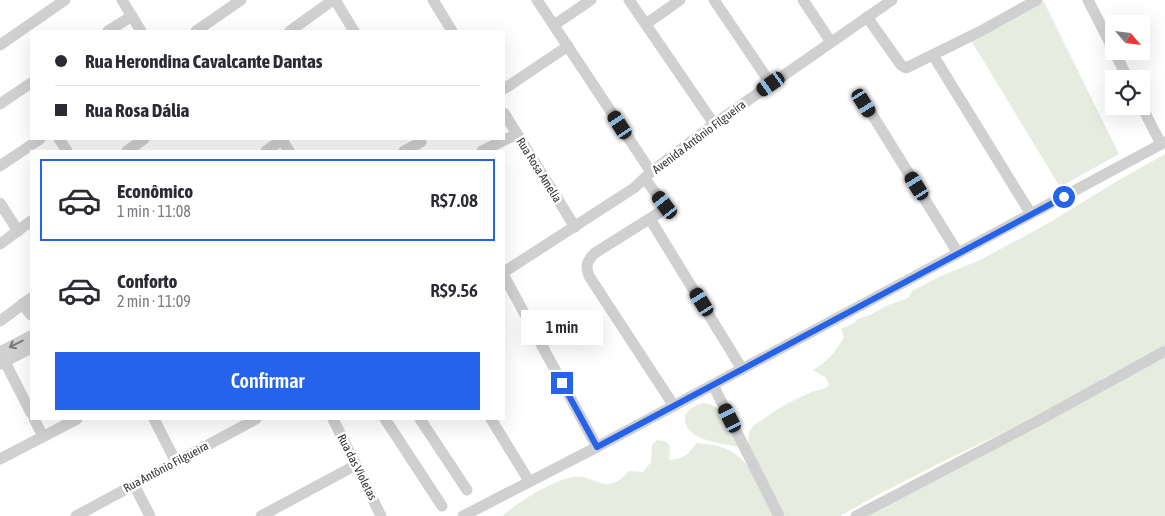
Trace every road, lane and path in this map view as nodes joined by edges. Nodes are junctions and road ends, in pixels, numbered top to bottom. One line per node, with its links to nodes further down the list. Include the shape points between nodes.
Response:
1 (65, 0): 27 (street)
2 (122, 0): 15 (street)
3 (241, 0): 21 (street)
4 (334, 0): 22 (street); 23 (street)
5 (433, 0): 24 (street)
6 (537, 0): 18 (street)
7 (592, 0): 18 (street)
8 (629, 0): 17 (street)
9 (680, 0): 17 (street)
10 (714, 0): 31 (street)
11 (803, 0): 26 (street)
12 (891, 0): 16 (street, Avenida Antônio Filgueira)
13 (1037, 0): 29 (street)
14 (1088, 0): 25 (street)
15 (132, 16): 19 (street); 20 (street)
16 (867, 18): 26 (street, Avenida Antônio Filgueira); 29 (street, via 903,67)
17 (646, 24): 37 (street)
18 (554, 25): 28 (street)
19 (110, 30)
20 (140, 30)
21 (197, 30)
22 (291, 30)
23 (353, 30)
24 (451, 30)
25 (1105, 33)
26 (831, 42): 31 (street, Avenida Antônio Filgueira)
27 (0, 45)
28 (568, 46): 32 (street); 51 (street)
29 (932, 55): 53 (street)
30 (30, 84): 34 (street)
31 (771, 84): 37 (street, Avenida Antônio Filgueira)
32 (505, 88)
33 (864, 103): 59 (street)
34 (0, 104)
35 (505, 115): 38 (street, Rua Rosa Amelia)
36 (1147, 115): 44 (street)
37 (714, 124): 51 (street, Avenida Antônio Filgueira)
38 (517, 134): 42 (street); 56 (street, Rua Rosa Amelia)
39 (39, 140): 50 (street)
40 (143, 140): 46 (street)
41 (281, 140): 47 (street)
42 (505, 140)
43 (505, 140): 49 (street)
44 (1163, 143): 53 (street)
45 (422, 144): 48 (street)
46 (128, 150)
47 (267, 150)
48 (407, 150)
49 (484, 150)
50 (0, 166)
51 (648, 176): 54 (street, via 665,207); 56 (street, Avenida Antônio Filgueira)
52 (0, 203): 57 (street)
53 (1031, 214): 59 (street)
54 (650, 219): 68 (street); 70 (street, via 595,253 587,263 589,276)
55 (30, 222): 57 (street)
56 (575, 227): 60 (street, Avenida Antônio Filgueira)
57 (18, 231): 58 (street)
58 (0, 244)
59 (958, 253): 68 (street)
60 (505, 271)
61 (506, 284): 81 (street)
62 (27, 301): 63 (street)
63 (0, 321)
64 (30, 337): 67 (street, one-way to 67)
65 (30, 348): 67 (street)
66 (1165, 351): 95 (street)
67 (2, 359): 71 (street)
68 (742, 369): 69 (street)
69 (713, 385): 70 (street); 94 (street)
70 (674, 406): 81 (street)
71 (30, 411)
72 (35, 420): 80 (street)
73 (75, 420): 80 (street)
74 (155, 420): 83 (street)
75 (254, 420): 83 (street, Rua Antônio Filgueira)
76 (334, 420): 84 (street, Rua das Violetas)
77 (386, 420): 88 (street)
78 (421, 420): 87 (street)
79 (492, 420): 85 (street)
80 (43, 436): 82 (street)
81 (597, 447): 85 (street)
82 (1, 455)
83 (176, 462): 86 (street, Rua Antônio Filgueira)
84 (356, 465): 91 (street); 92 (street, Rua das Violetas)
85 (529, 481): 93 (street)
86 (134, 485): 89 (street, Rua Antônio Filgueira); 90 (street)
87 (467, 490)
88 (442, 506)
89 (76, 516)
90 (150, 516)
91 (261, 516)
92 (382, 516)
93 (463, 516)
94 (779, 516)
95 (856, 516)

